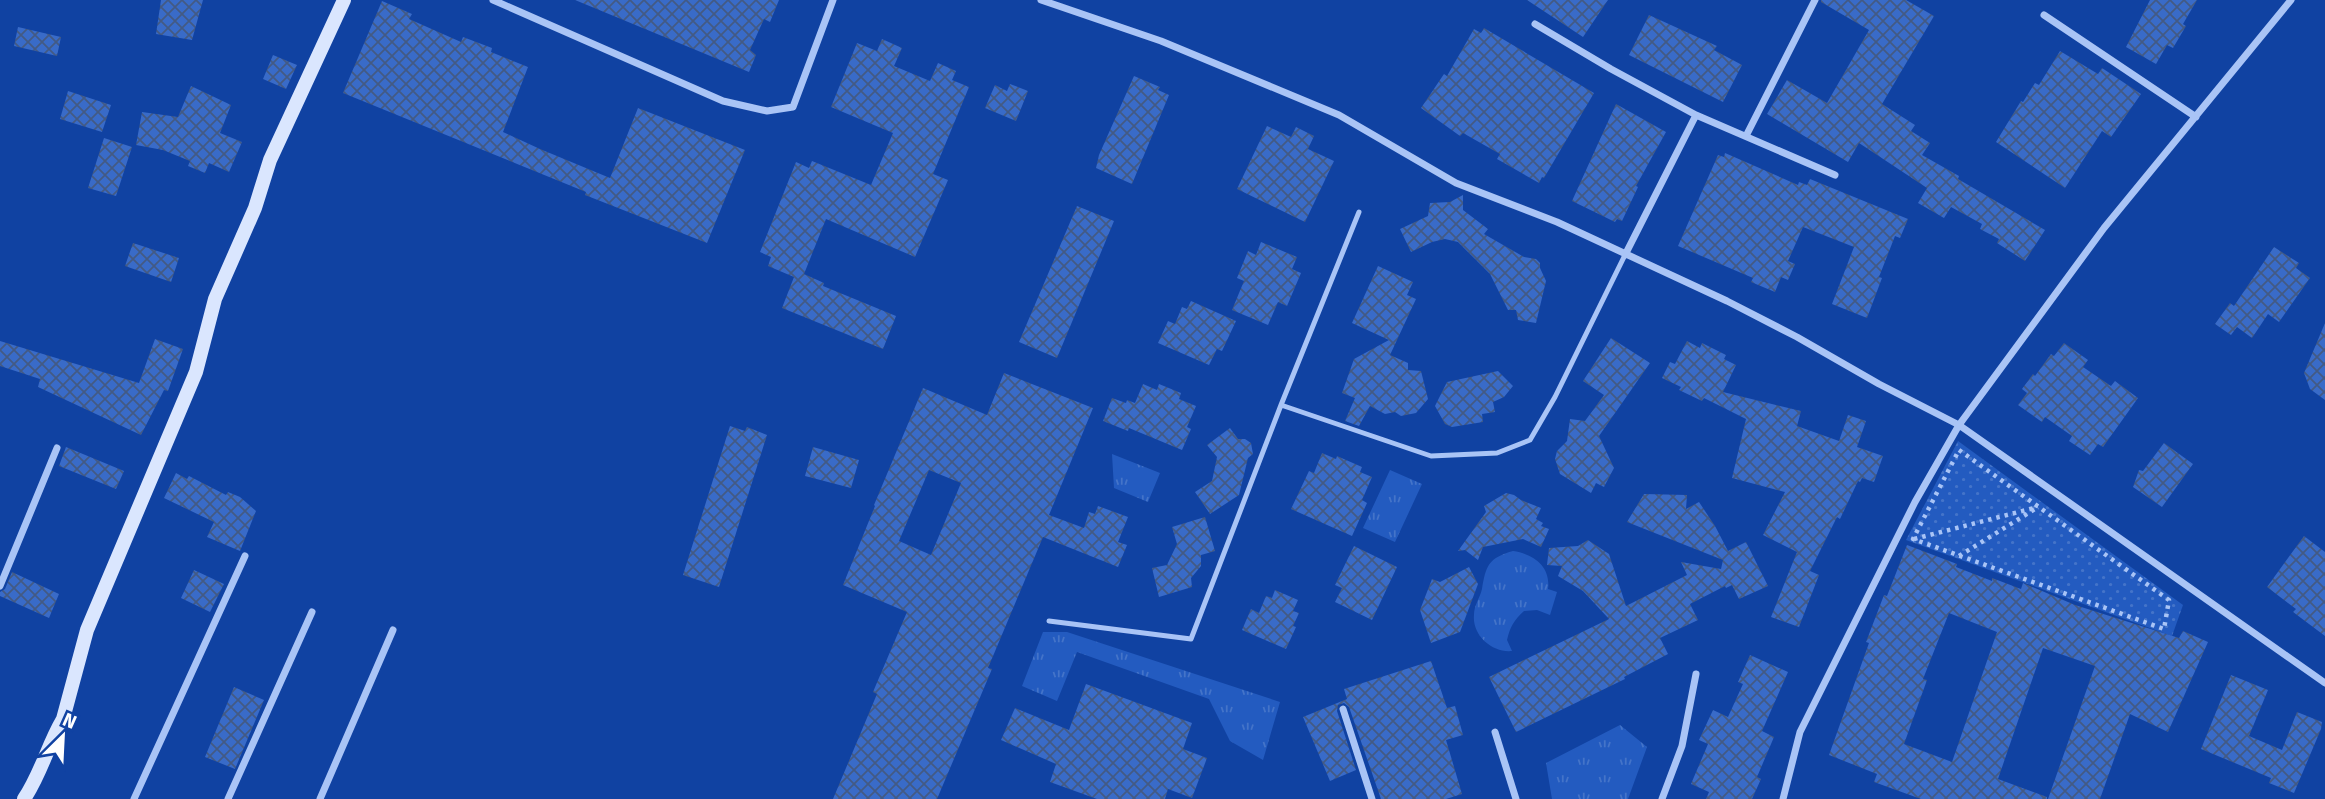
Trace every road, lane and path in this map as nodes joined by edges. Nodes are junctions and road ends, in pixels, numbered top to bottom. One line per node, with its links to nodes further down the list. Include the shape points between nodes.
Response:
1 (344, 0): 30 (street, via 270,160 255,208 215,299 197,372 87,630 62,719)
2 (493, 0): 3 (street, via 723,101 767,111 793,107)
3 (833, 0)
4 (1041, 0): 14 (street, via 1161,41 1339,115 1456,183 1557,222)
5 (1815, 0): 11 (street)
6 (2291, 0): 10 (street)
7 (2044, 15): 10 (street)
8 (1535, 24): 9 (street)
9 (1696, 115): 11 (street); 14 (street)
10 (2196, 117): 16 (street, via 2104,228)
11 (1746, 136): 12 (street)
12 (1835, 176)
13 (1359, 212): 15 (lane)
14 (1625, 255): 15 (lane, via 1530,440 1497,453 1431,456); 16 (street, via 1751,313)
15 (1281, 405): 24 (lane, via 1191,639)
16 (1959, 425): 27 (street); 37 (street, via 1915,502 1800,732)
17 (57, 448): 22 (street)
18 (1959, 450): 19 (path)
19 (2039, 507): 21 (path); 21 (path, via 1913,539); 21 (path, via 2169,600 2164,629)
20 (245, 556): 31 (street)
21 (1958, 556)
22 (0, 586)
23 (312, 612): 32 (street)
24 (1049, 621)
25 (393, 630): 33 (street)
26 (1696, 674): 36 (street, via 1682,746)
27 (2325, 683)
28 (1343, 709): 34 (street)
29 (1494, 732): 35 (street)
30 (24, 799)
31 (134, 799)
32 (228, 799)
33 (320, 799)
34 (1372, 799)
35 (1516, 799)
36 (1662, 799)
37 (1783, 799)

